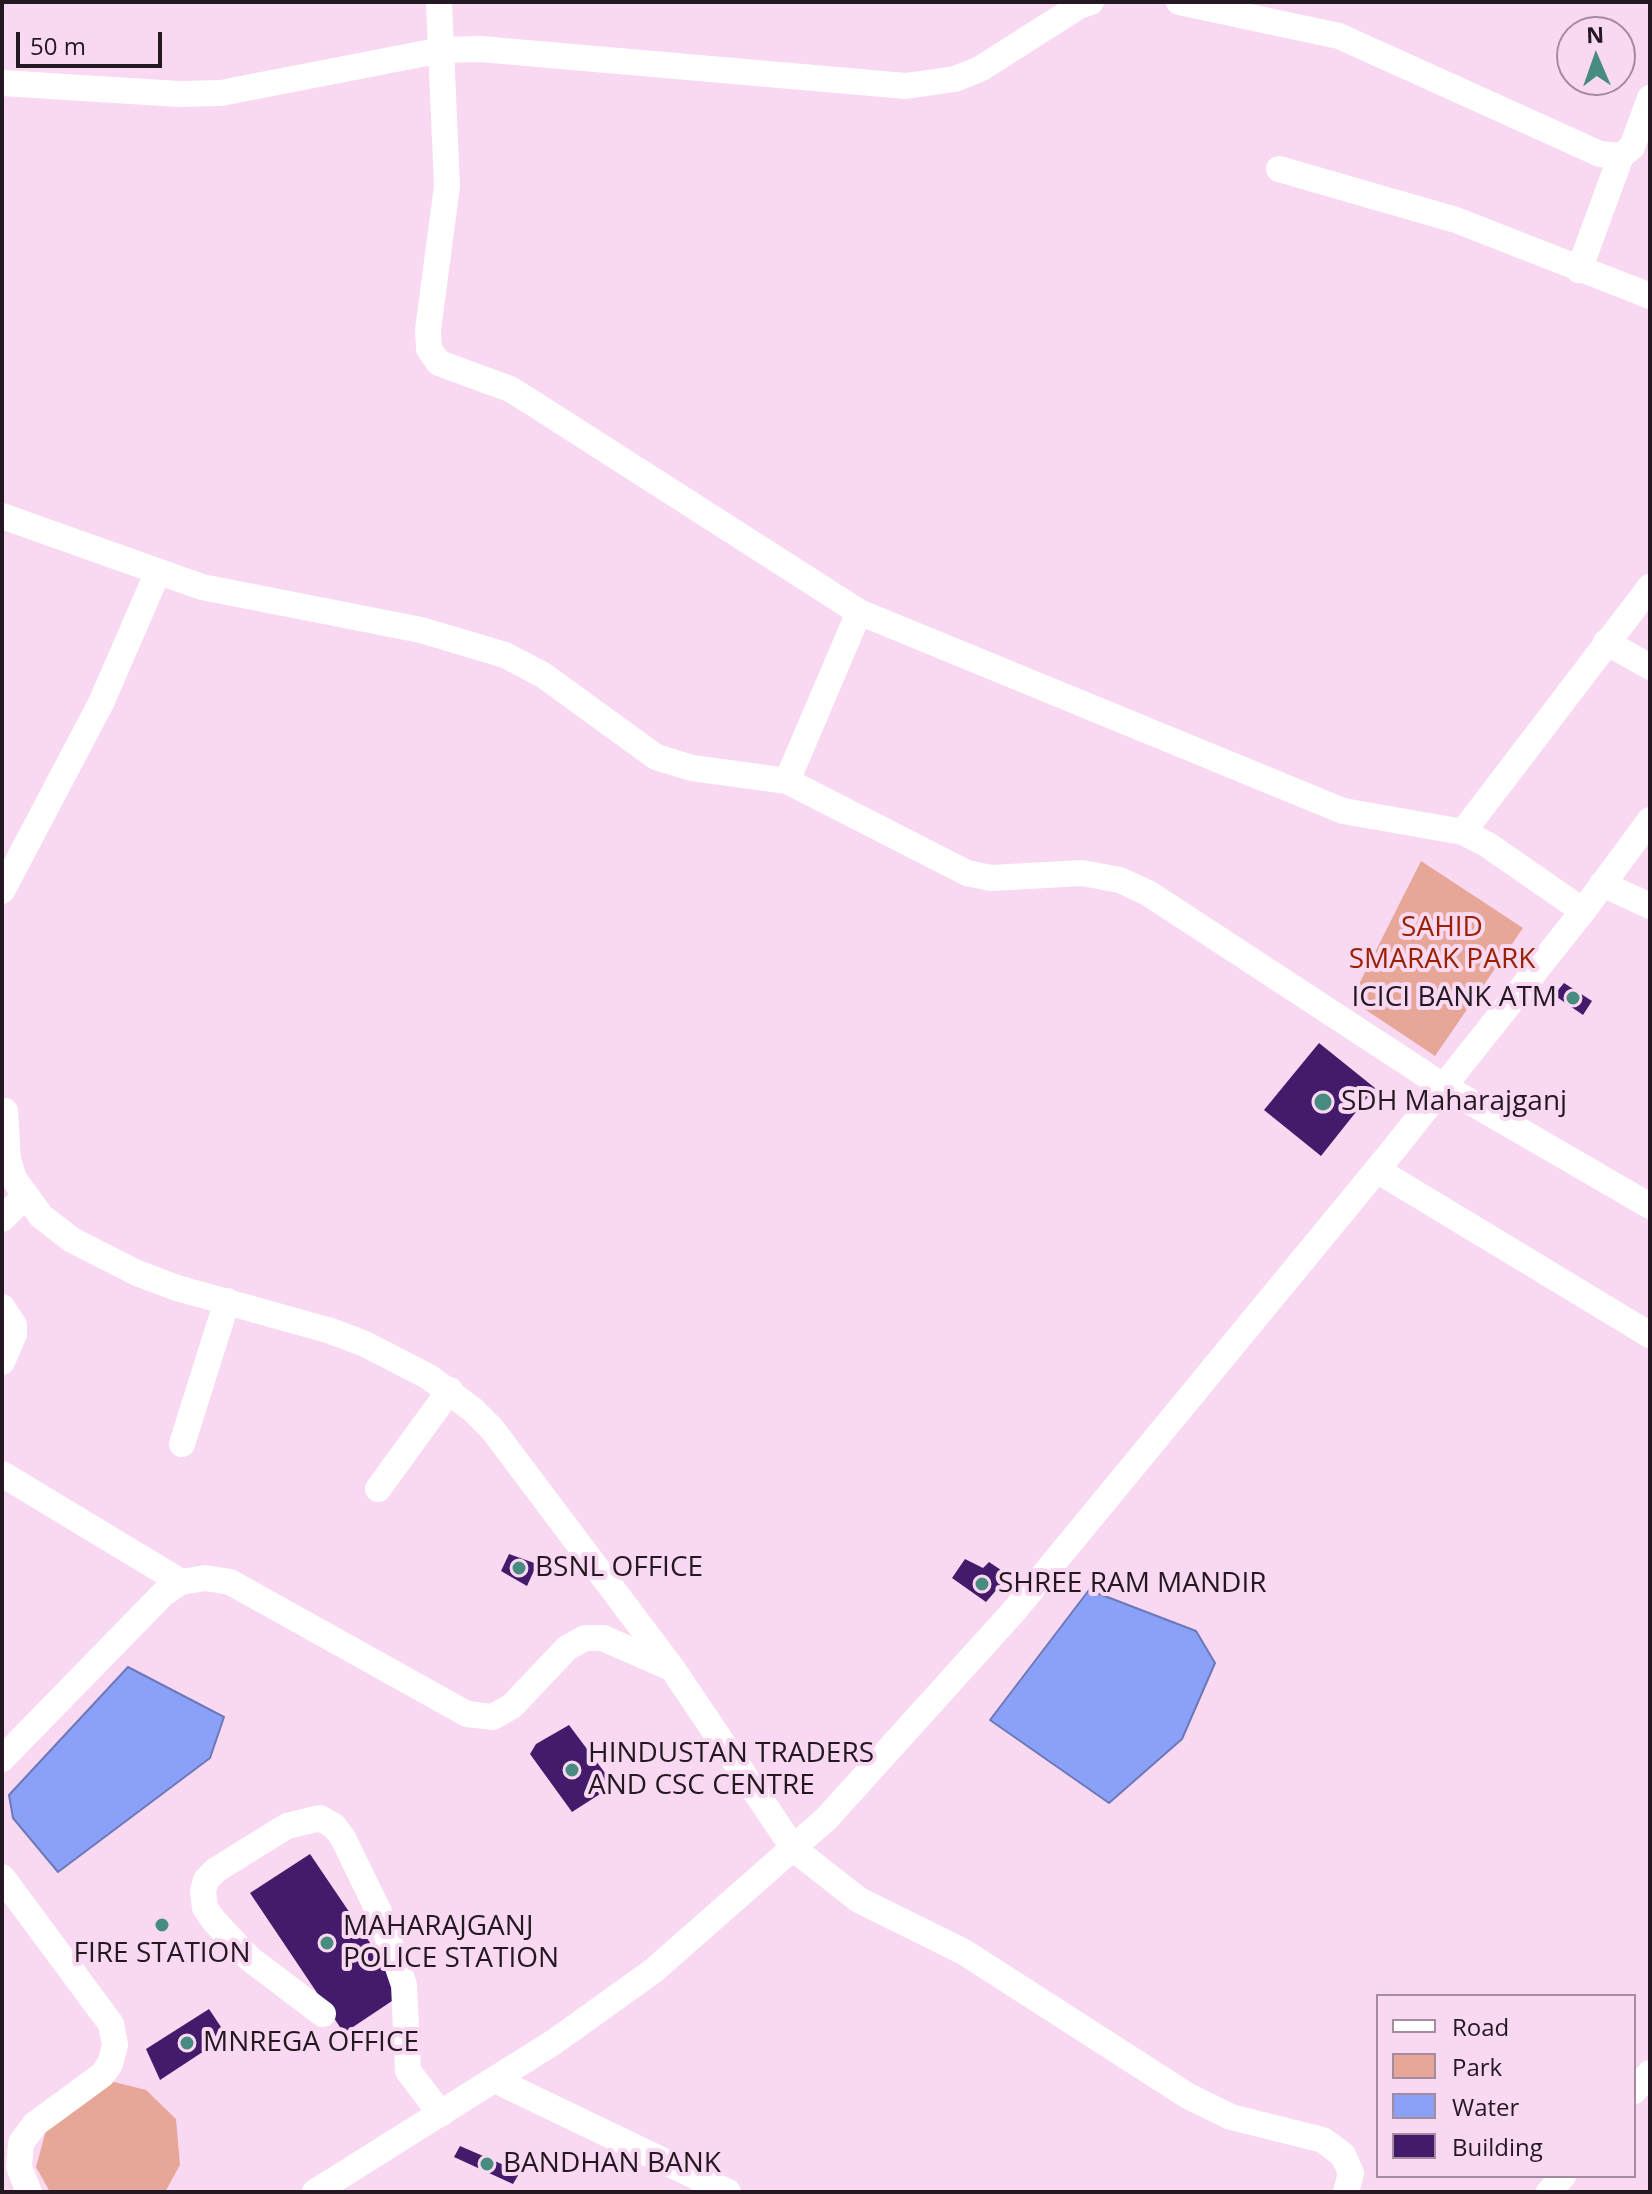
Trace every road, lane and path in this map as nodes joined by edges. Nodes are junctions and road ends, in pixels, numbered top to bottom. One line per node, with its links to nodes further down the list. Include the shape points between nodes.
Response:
1 (439, 2): 4 (street)
2 (1179, 2): 7 (street, via 1339,36 1600,154)
3 (1072, 6): 4 (street, via 980,69 955,79 906,86 515,50)
4 (442, 50): 5 (street, via 221,93); 14 (street, via 447,186 428,330 429,349 439,363 510,389)
5 (2, 83)
6 (1650, 98): 7 (street)
7 (1635, 153): 9 (street)
8 (1279, 169): 9 (street, via 1456,220)
9 (1579, 270): 10 (street)
10 (1650, 296)
11 (2, 516): 12 (street)
12 (157, 574): 17 (street, via 482,647 534,669 656,757 672,764); 21 (street, via 101,703)
13 (1650, 587): 15 (street)
14 (859, 612): 17 (street); 19 (street, via 1343,811)
15 (1606, 642): 16 (street); 19 (street)
16 (1650, 667)
17 (787, 781): 24 (street, via 967,873 991,878 1102,874 1134,887)
18 (1650, 820): 20 (street)
19 (1463, 832): 23 (street)
20 (1602, 884): 22 (street); 23 (street)
21 (2, 891)
22 (1650, 906)
23 (1583, 911): 24 (street)
24 (1443, 1086): 26 (street); 28 (street)
25 (5, 1111): 27 (street, via 8,1160)
26 (1377, 1170): 32 (street); 41 (street, via 1014,1611)
27 (24, 1197): 29 (street); 30 (street, via 72,1240 137,1273)
28 (1650, 1206)
29 (2, 1219)
30 (227, 1301): 34 (street, via 365,1344); 35 (street)
31 (2, 1307): 33 (street, via 14,1334)
32 (1650, 1335)
33 (2, 1362)
34 (450, 1390): 37 (street); 39 (street, via 492,1429)
35 (182, 1444)
36 (2, 1474): 38 (street)
37 (378, 1489)
38 (181, 1582): 39 (street, via 230,1582 467,1714 493,1717 512,1706 567,1648 585,1638 603,1638); 40 (street, via 163,1594)
39 (672, 1668): 41 (street)
40 (2, 1759)
41 (794, 1849): 45 (street, via 653,1971); 53 (street, via 859,1900 964,1952 1188,2096 1231,2117 1323,2140 1343,2155 1351,2173)
42 (2, 1877): 49 (street, via 111,2024 115,2045 102,2075 35,2124 21,2143 19,2167)
43 (323, 2014): 47 (street, via 250,1959 205,1908 203,1891 216,1870 275,1833 320,1818 343,1838 379,1912 404,1985 408,2071)
44 (1650, 2073): 46 (street)
45 (495, 2080): 47 (street); 52 (street)
46 (1636, 2089)
47 (441, 2114): 48 (street)
48 (408, 2135): 50 (street); 51 (street)
49 (29, 2192)
50 (295, 2192)
51 (315, 2192)
52 (728, 2192)
53 (1346, 2192)

